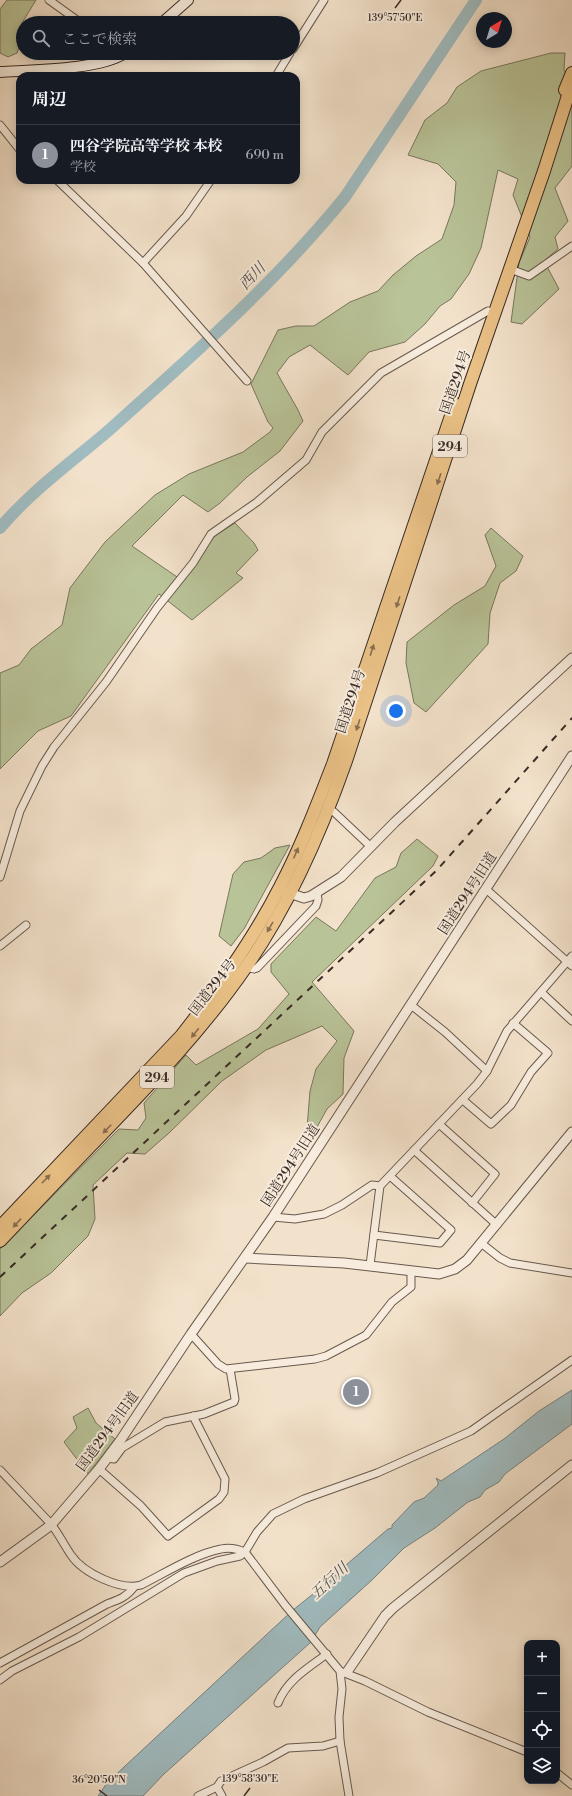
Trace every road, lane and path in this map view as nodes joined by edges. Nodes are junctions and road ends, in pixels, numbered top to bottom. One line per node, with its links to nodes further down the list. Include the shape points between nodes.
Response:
1 (49, 0): 4 (street)
2 (188, 0): 5 (main road)
3 (324, 0): 6 (street)
4 (71, 16)
5 (170, 16)
6 (300, 38)
7 (108, 60): 9 (main road, via 60,68)
8 (286, 60): 10 (street)
9 (0, 72)
10 (278, 72)
11 (572, 73): 20 (highway, 国道294号 / 294)
12 (572, 83): 19 (highway, 国道294号 / 294)
13 (0, 125): 14 (street)
14 (16, 145)
15 (61, 184): 18 (street)
16 (208, 184): 18 (street, via 186,216)
17 (572, 246): 19 (street, via 529,276)
18 (143, 263): 21 (street)
19 (510, 269): 24 (highway, 国道294号 / 294, one-way to 24)
20 (488, 311): 26 (street, via 381,373 322,432 306,460 257,502 211,534 193,563 157,608 106,682 42,766 20,811); 28 (highway, 国道294号 / 294, one-way to 20, via 334,764)
21 (247, 381)
22 (572, 658): 25 (street)
23 (572, 756): 27 (street, 国道294号旧道)
24 (328, 809): 25 (street); 28 (highway, 国道294号 / 294, via 318,835)
25 (370, 846): 29 (street, via 341,877)
26 (0, 877)
27 (486, 889): 32 (street); 35 (street, 国道294号旧道)
28 (284, 891): 29 (street, via 304,898); 33 (highway, 国道294号 / 294, one-way to 33); 48 (highway, 国道294号 / 294, one-way to 28, via 181,1036 207,1004)
29 (317, 893): 33 (street, via 316,906 257,968)
30 (26, 925): 31 (street)
31 (0, 946)
32 (570, 961): 34 (street)
33 (246, 967): 50 (highway, 国道294号 / 294, one-way to 50, via 169,1063)
34 (541, 992): 36 (street); 37 (street)
35 (410, 1005): 38 (street, via 445,1032); 46 (street, 国道294号旧道)
36 (572, 1021)
37 (513, 1023): 38 (street); 39 (street, via 548,1053 532,1072 511,1105 491,1124)
38 (487, 1071): 39 (street)
39 (463, 1100): 40 (street)
40 (439, 1124): 42 (street); 45 (street, via 495,1174)
41 (571, 1135): 47 (street)
42 (414, 1150): 43 (street); 45 (street)
43 (390, 1176): 44 (street); 49 (street, via 450,1230 440,1243)
44 (380, 1186): 46 (street, via 368,1187 324,1214 295,1220); 49 (street)
45 (472, 1203): 47 (street)
46 (273, 1217): 52 (street, 国道294号旧道)
47 (497, 1225): 51 (street)
48 (0, 1227)
49 (374, 1235): 53 (street)
50 (0, 1241)
51 (481, 1244): 54 (street, via 462,1265 447,1273); 55 (street, via 510,1263)
52 (246, 1258): 53 (street); 56 (street, 国道294号旧道)
53 (370, 1265): 54 (street)
54 (412, 1271): 58 (street, via 411,1287 392,1302 366,1336 315,1359)
55 (572, 1273)
56 (191, 1334): 58 (street, via 218,1364); 60 (street, 国道294号旧道)
57 (572, 1360): 65 (street, via 471,1431 377,1473 304,1499 273,1514 257,1532)
58 (230, 1369): 59 (street, via 235,1400 220,1409)
59 (193, 1416): 60 (street, via 163,1423 122,1448 114,1459); 62 (street, via 225,1480 224,1492 219,1499 168,1536 141,1506)
60 (108, 1458): 62 (street, 国道294号旧道)
61 (572, 1466): 70 (street, via 393,1608)
62 (99, 1468): 64 (street, 国道294号旧道)
63 (0, 1470): 64 (street)
64 (51, 1525): 66 (street, 国道294号旧道); 67 (street, via 72,1556 92,1573 118,1585)
65 (246, 1552): 67 (street, via 222,1548); 68 (street, via 285,1606); 71 (street, via 184,1573 74,1640 12,1671)
66 (0, 1562)
67 (134, 1587): 69 (street, via 122,1598)
68 (327, 1654): 70 (street); 72 (street, via 294,1678 282,1693)
69 (0, 1663)
70 (344, 1672): 73 (street, via 339,1718); 74 (street, via 428,1712)
71 (0, 1680)
72 (278, 1703)
73 (340, 1741): 77 (street, via 323,1746 288,1748 221,1781); 80 (street)
74 (524, 1751)
75 (560, 1775): 76 (street)
76 (572, 1785)
77 (217, 1787): 78 (street); 79 (street)
78 (198, 1796)
79 (222, 1796)
80 (348, 1796)

